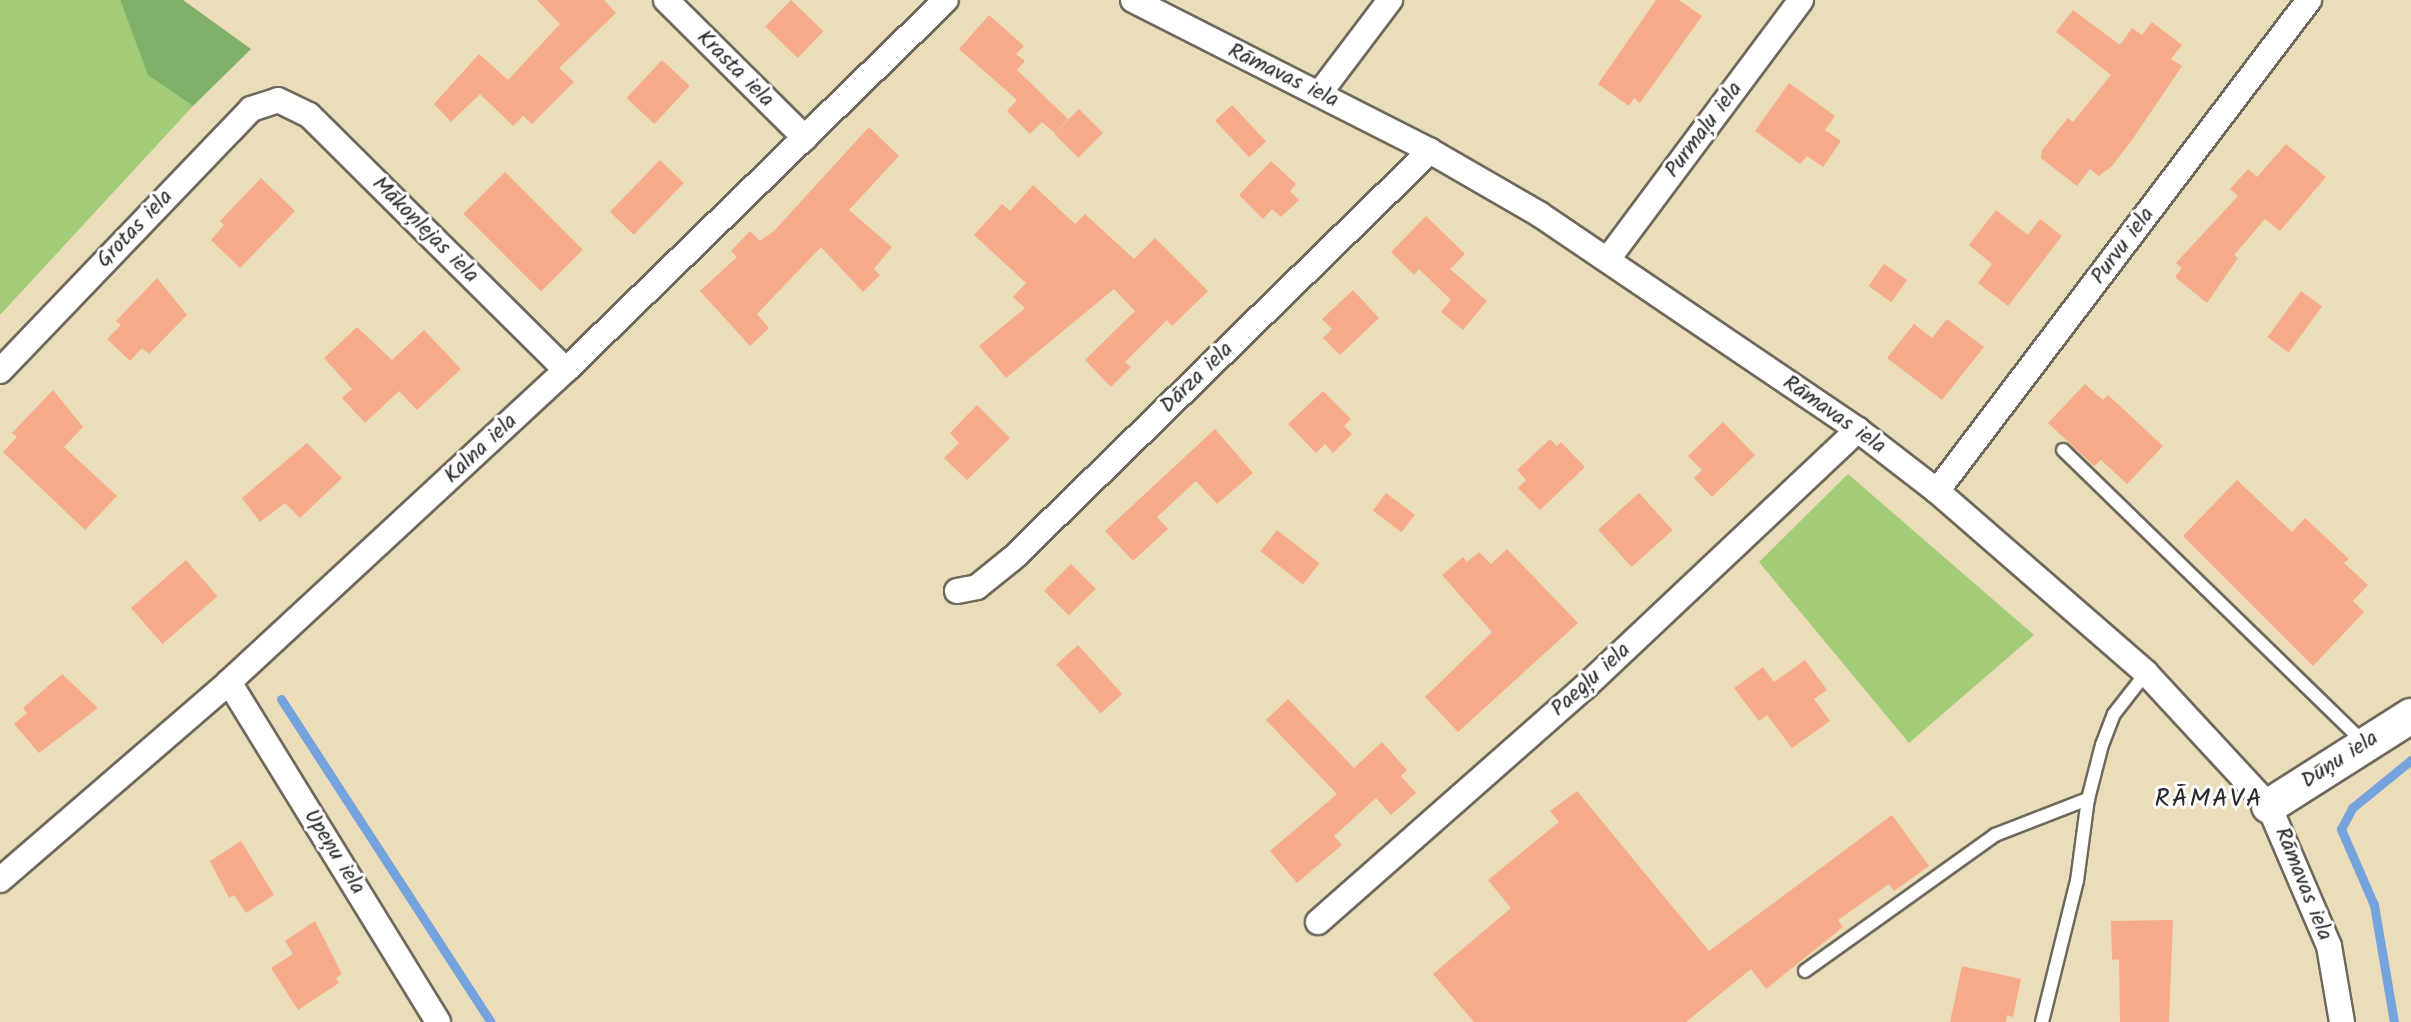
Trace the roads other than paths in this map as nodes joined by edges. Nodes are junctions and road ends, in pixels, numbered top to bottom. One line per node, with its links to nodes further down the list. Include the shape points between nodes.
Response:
1 (666, 0): 9 (street, Krasta iela)
2 (946, 0): 9 (street, Kalna iela)
3 (1133, 0): 7 (street, Rāmavas iela)
4 (1390, 0): 7 (street)
5 (1801, 0): 11 (street, Purmaļu iela)
6 (2309, 0): 16 (street, Purvu iela)
7 (1319, 94): 10 (street, Rāmavas iela)
8 (278, 100): 12 (street, Mākoņlejas iela, via 309,115); 13 (street, Grotas iela, via 251,109)
9 (805, 138): 12 (street, Kalna iela)
10 (1430, 151): 11 (street, Rāmavas iela); 17 (street, Dārza iela, via 1013,558 977,587)
11 (1608, 259): 14 (street, Rāmavas iela)
12 (566, 370): 19 (street, Kalna iela)
13 (0, 371)
14 (1858, 430): 16 (street, Rāmavas iela); 25 (street, Paegļu iela, via 1585,687)
15 (2063, 450): 21 (lane, via 2256,652)
16 (1937, 491): 18 (street, Rāmavas iela)
17 (957, 591)
18 (2146, 673): 22 (lane, via 2114,714); 23 (street, Rāmavas iela)
19 (229, 682): 24 (street, Kalna iela); 27 (street, Upeņu iela)
20 (2411, 716): 21 (main road, Dūņu iela)
21 (2364, 743): 23 (main road, Dūņu iela)
22 (2088, 799): 26 (lane, via 1995,835); 28 (lane, via 2077,881)
23 (2269, 806): 29 (street, Rāmavas iela, via 2329,946)
24 (0, 880)
25 (1318, 922)
26 (1805, 971)
27 (438, 1022)
28 (2042, 1022)
29 (2342, 1022)

